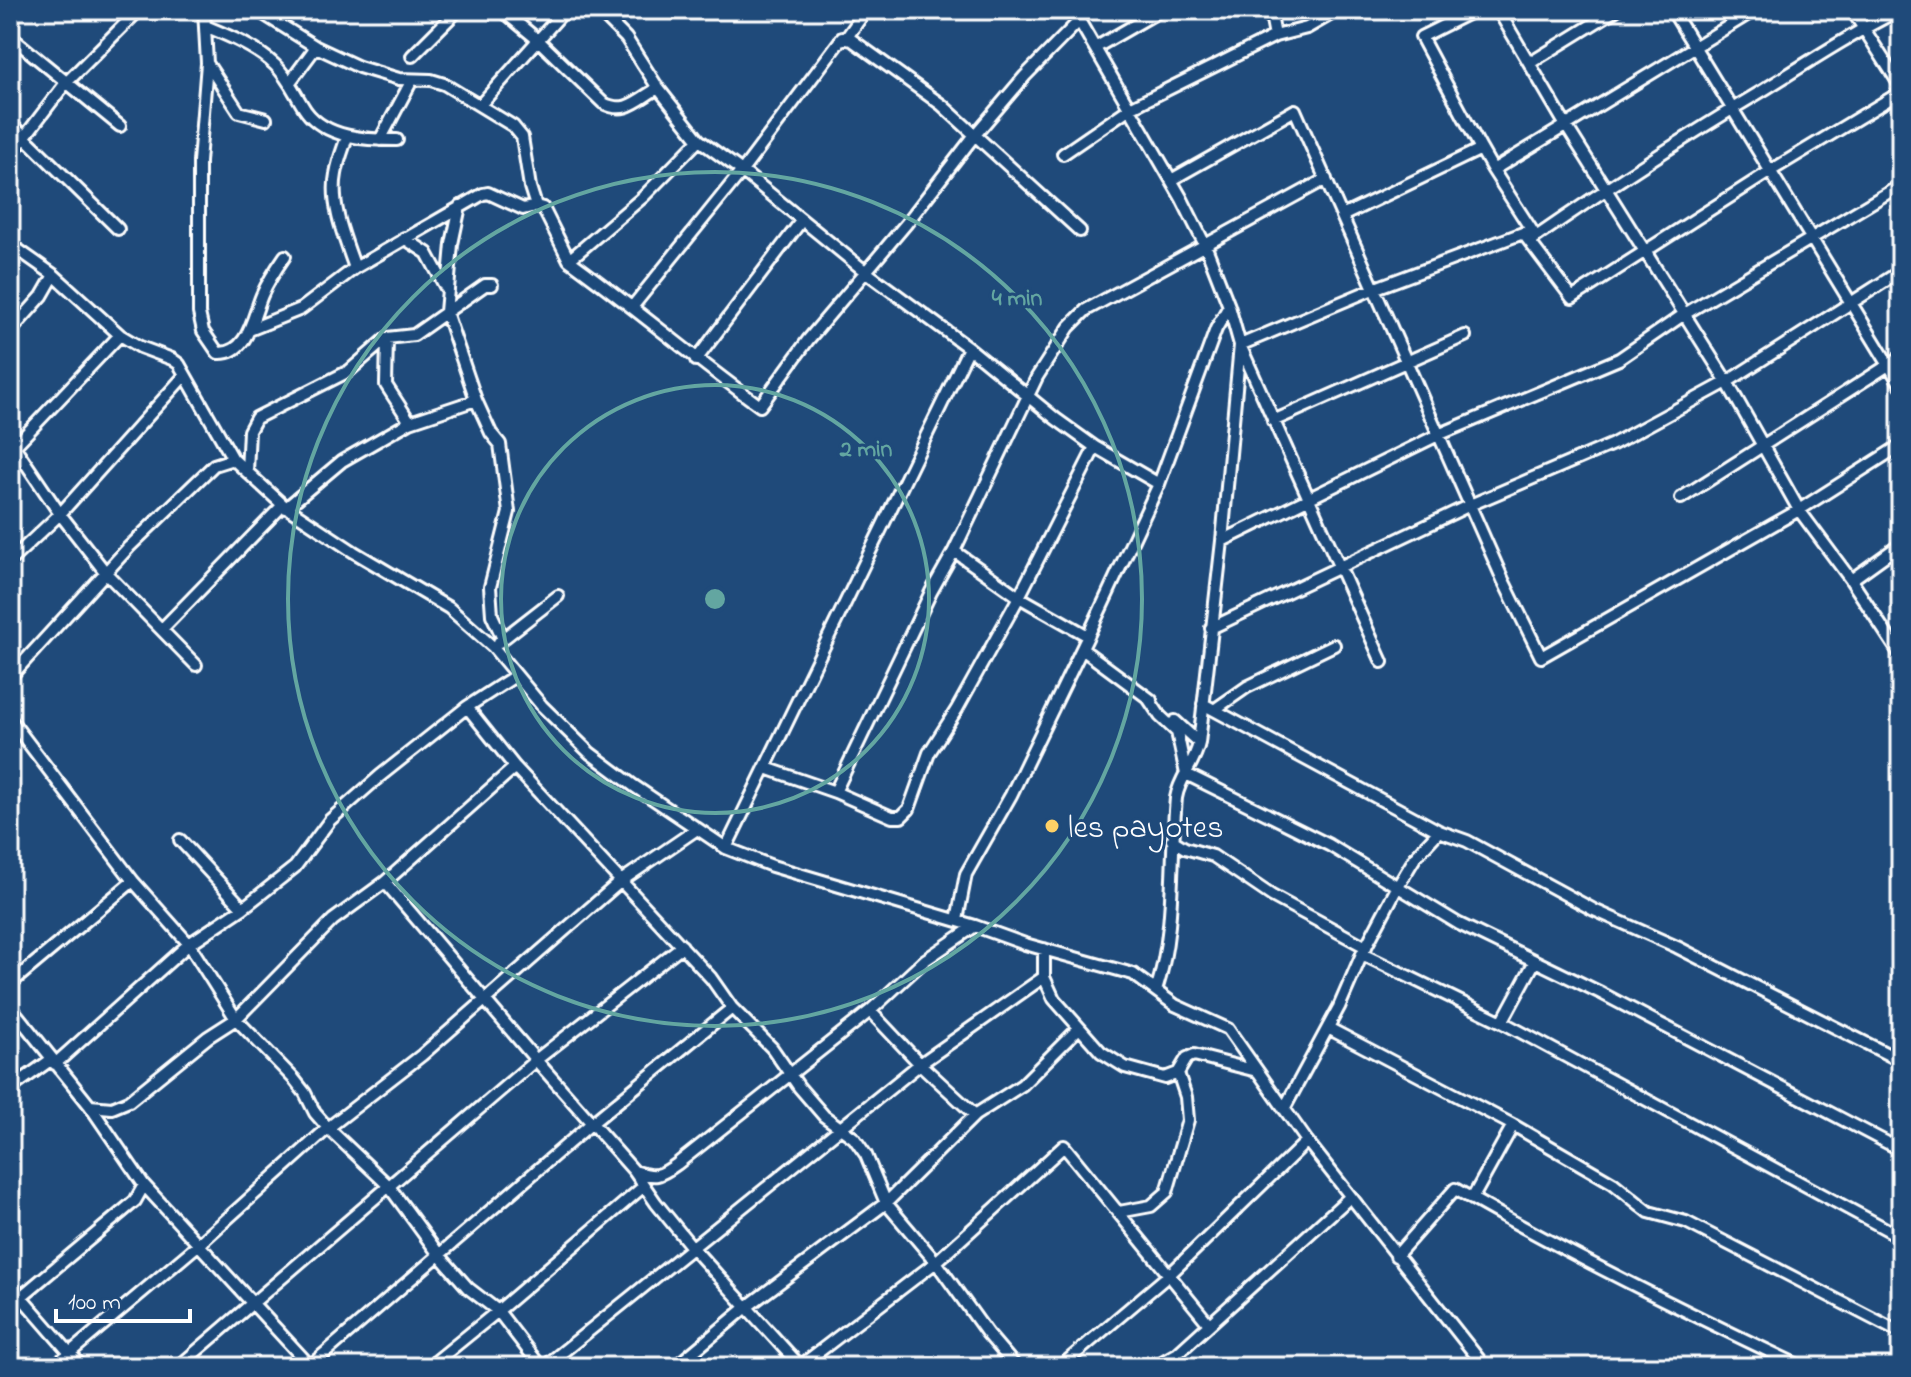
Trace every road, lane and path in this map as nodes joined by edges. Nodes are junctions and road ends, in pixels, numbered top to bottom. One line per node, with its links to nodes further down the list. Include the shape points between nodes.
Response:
1 (139, 10): 35 (street)
2 (204, 10): 21 (street)
3 (257, 10): 27 (street)
4 (458, 10): 30 (street)
5 (502, 10): 26 (street)
6 (565, 10): 26 (street)
7 (598, 10): 36 (street, via 626,38)
8 (866, 10): 25 (street)
9 (1073, 10): 20 (street)
10 (1161, 10): 29 (street)
11 (1270, 10): 24 (street)
12 (1338, 10): 24 (street, via 1307,28)
13 (1475, 10): 51 (street, via 1421,37)
14 (1498, 10): 32 (street)
15 (1616, 10): 32 (street)
16 (1672, 10): 28 (street)
17 (1755, 10): 28 (street)
18 (1852, 10): 22 (street)
19 (1899, 10): 22 (street)
20 (1079, 21): 29 (street); 45 (street)
21 (205, 26): 31 (street); 34 (street, via 258,52)
22 (1863, 28): 37 (street); 40 (street)
23 (10, 36): 35 (street)
24 (1275, 36): 39 (street)
25 (847, 37): 45 (street, via 917,85); 56 (street, via 838,41)
26 (538, 40): 36 (street, via 614,109); 38 (street)
27 (316, 47): 33 (street, via 359,67); 34 (street)
28 (1695, 47): 40 (street); 43 (street)
29 (1095, 48): 39 (street)
30 (412, 56)
31 (207, 63): 41 (street, via 239,112); 88 (street, via 199,162 199,313 203,331 218,353 239,345)
32 (1530, 63): 43 (street)
33 (412, 80): 38 (street, via 444,84); 48 (street)
34 (290, 82): 47 (street, via 308,114)
35 (65, 84): 44 (street); 46 (street)
36 (658, 88): 50 (street)
37 (1901, 89): 55 (street)
38 (480, 105): 62 (street, via 522,137)
39 (1130, 108): 52 (street); 58 (street)
40 (1732, 109): 55 (street); 60 (street)
41 (266, 119)
42 (10, 123): 46 (street)
43 (1565, 124): 54 (street); 60 (street)
44 (120, 126)
45 (974, 136): 66 (street); 78 (street)
46 (24, 137): 53 (street); 65 (street)
47 (347, 137): 48 (street); 76 (street, via 335,197)
48 (380, 140): 49 (street)
49 (397, 140)
50 (699, 140): 56 (street); 75 (street)
51 (1481, 149): 54 (street); 63 (street)
52 (1063, 154)
53 (10, 156)
54 (1493, 170): 69 (street)
55 (1772, 170): 68 (street); 73 (street)
56 (742, 171): 64 (street); 84 (street)
57 (1326, 179): 58 (street, via 1295,110); 63 (street); 72 (street)
58 (1171, 180): 72 (street)
59 (1901, 185): 68 (street)
60 (1606, 189): 69 (street); 73 (street)
61 (460, 206): 62 (street, via 488,193 523,209); 70 (street); 81 (street)
62 (536, 206): 75 (street, via 543,208)
63 (1342, 216): 82 (street)
64 (802, 220): 78 (street); 96 (street)
65 (118, 229)
66 (1080, 231)
67 (1523, 233): 69 (street); 73 (street, via 1572,298); 82 (street)
68 (1811, 236): 83 (street); 87 (street)
69 (1536, 237)
70 (404, 238): 76 (street); 81 (street, via 427,253)
71 (10, 244): 79 (street)
72 (1206, 247): 85 (street); 102 (street, via 1086,310 1069,327)
73 (1645, 252): 87 (street)
74 (285, 256): 88 (street, via 261,296)
75 (569, 260): 84 (street)
76 (355, 268): 88 (street, via 301,309)
77 (1901, 271): 83 (street)
78 (866, 272): 94 (street); 96 (street, via 760,406)
79 (54, 275): 89 (street); 90 (street)
80 (492, 285): 86 (street)
81 (446, 288): 86 (street)
82 (1373, 289): 93 (street); 97 (street)
83 (1850, 304): 98 (street); 100 (street)
84 (633, 306): 96 (street)
85 (1229, 306): 93 (street); 113 (street)
86 (446, 312): 92 (street, via 414,335); 103 (street)
87 (1683, 315): 100 (street); 106 (street, via 1619,359)
88 (249, 330)
89 (10, 332)
90 (120, 335): 99 (street, via 172,359); 109 (street)
91 (1465, 336): 97 (street)
92 (387, 338): 105 (street, via 386,385); 112 (street, via 349,371 256,418 249,431)
93 (1240, 345): 104 (street); 120 (street)
94 (969, 348): 102 (street); 148 (street)
95 (1901, 357): 98 (street)
96 (696, 360)
97 (1407, 361): 104 (street); 106 (street)
98 (1888, 365): 101 (street); 107 (street)
99 (185, 375): 111 (street); 119 (street)
100 (1727, 382): 107 (street); 116 (street, via 1613,444)
101 (1901, 385)
102 (1028, 397): 110 (street); 122 (street)
103 (476, 400): 105 (street); 132 (street, via 500,444 509,512 490,587 492,615)
104 (1273, 421): 114 (street)
105 (410, 422): 117 (street, via 342,461)
106 (1438, 435): 114 (street); 116 (street)
107 (1765, 445): 115 (street); 118 (street)
108 (1901, 445): 118 (street)
109 (12, 446): 119 (street)
110 (1095, 447): 113 (street); 128 (street)
111 (233, 459): 112 (street); 125 (street, via 214,465)
112 (247, 471): 117 (street)
113 (1159, 484): 131 (street)
114 (1308, 498): 120 (street); 124 (street)
115 (1681, 498)
116 (1470, 505): 118 (street, via 1541,657); 124 (street)
117 (284, 506): 130 (street); 134 (street, via 433,597)
118 (1799, 510): 126 (street)
119 (60, 514): 123 (street); 125 (street)
120 (1222, 541): 129 (street)
121 (1901, 544): 126 (street)
122 (954, 551): 128 (street); 150 (street)
123 (10, 561)
124 (1339, 567): 129 (street); 137 (street)
125 (106, 573): 130 (street); 140 (street)
126 (1851, 580): 136 (street)
127 (558, 596): 132 (street)
128 (1019, 597): 131 (street); 150 (street, via 929,753 909,809 892,817)
129 (1211, 628): 142 (street)
130 (162, 629): 138 (street)
131 (1088, 636): 135 (street)
132 (503, 639): 134 (street)
133 (1334, 645): 144 (street, via 1247,687)
134 (493, 647): 139 (street)
135 (1082, 649): 141 (street); 161 (street, via 966,874)
136 (1901, 656)
137 (1382, 662)
138 (196, 665)
139 (515, 676): 143 (street); 151 (street, via 590,753)
140 (10, 677)
141 (1148, 698): 146 (street); 149 (street, via 1177,732)
142 (1203, 704): 144 (street); 146 (street)
143 (467, 707): 147 (street); 160 (street, via 330,820 295,867)
144 (1214, 710): 152 (street)
145 (10, 719): 156 (street)
146 (1199, 743): 149 (street)
147 (515, 767): 157 (street); 158 (street)
148 (766, 768): 150 (street); 155 (street)
149 (1186, 774): 154 (street, via 1177,789); 159 (street, via 1329,845)
150 (835, 792)
151 (697, 829): 155 (street); 157 (street)
152 (1439, 831): 159 (street); 181 (street)
153 (180, 840): 160 (street)
154 (1172, 840): 166 (street, via 1213,856); 170 (street, via 1169,927)
155 (726, 848): 161 (street)
156 (133, 881): 163 (street); 169 (street)
157 (621, 881): 164 (street); 171 (street)
158 (385, 882): 171 (street); 175 (street, via 333,920)
159 (1398, 886): 166 (street); 167 (street, via 1459,924)
160 (243, 908): 163 (street)
161 (957, 920): 162 (street)
162 (975, 926): 165 (street); 174 (street, via 925,960)
163 (189, 944): 175 (street); 180 (street)
164 (682, 946): 173 (street); 179 (street)
165 (1044, 949): 168 (street); 170 (street, via 1133,974)
166 (1364, 950): 176 (street); 177 (street)
167 (1535, 961): 176 (street); 195 (street)
168 (1044, 977): 178 (street); 182 (street)
169 (10, 984)
170 (1156, 991): 183 (street, via 1228,1029)
171 (487, 999): 179 (street); 193 (street)
172 (10, 1006): 180 (street)
173 (732, 1008): 185 (street); 190 (street)
174 (870, 1011): 182 (street); 185 (street)
175 (236, 1019): 187 (street, via 129,1101 112,1108); 193 (street, via 294,1079)
176 (1502, 1022): 204 (street)
177 (1328, 1028): 188 (street); 191 (street)
178 (1078, 1029): 184 (street, via 1125,1067 1165,1078); 189 (street, via 1022,1085)
179 (536, 1060): 190 (street); 198 (street)
180 (53, 1061): 186 (street); 187 (street)
181 (1901, 1061)
182 (920, 1064): 189 (street); 192 (street)
183 (1257, 1071): 184 (street, via 1194,1055); 188 (street)
184 (1178, 1073): 203 (street, via 1188,1120 1167,1192 1151,1206)
185 (791, 1074): 192 (street, via 824,1116); 196 (street, via 666,1172 653,1177)
186 (10, 1089)
187 (90, 1106): 197 (street)
188 (1284, 1109): 194 (street)
189 (975, 1115): 202 (street)
190 (592, 1123): 196 (street); 207 (street)
191 (1513, 1125): 201 (street); 218 (street, via 1613,1183 1649,1212 1686,1222)
192 (841, 1127): 202 (street, via 866,1155); 206 (street)
193 (328, 1128): 198 (street); 205 (street)
194 (1307, 1141): 200 (street); 210 (street)
195 (1901, 1150)
196 (634, 1171): 199 (street)
197 (144, 1185): 205 (street); 212 (street, via 135,1201)
198 (388, 1185): 207 (street); 213 (street)
199 (644, 1186): 206 (street); 216 (street)
200 (1350, 1197): 208 (street); 217 (street)
201 (1472, 1199): 208 (street, via 1455,1189); 232 (street, via 1658,1299)
202 (886, 1203): 209 (street); 215 (street)
203 (1119, 1212): 209 (street, via 1064,1146); 210 (street)
204 (1901, 1237)
205 (198, 1245): 213 (street); 219 (street)
206 (691, 1246): 215 (street); 225 (street)
207 (440, 1256): 216 (street); 220 (street)
208 (1396, 1256): 231 (street)
209 (936, 1262): 227 (street); 228 (street)
210 (1170, 1274): 217 (street); 229 (street)
211 (10, 1284): 212 (street)
212 (22, 1296): 214 (street); 219 (street)
213 (252, 1304): 220 (street); 223 (street)
214 (10, 1306)
215 (748, 1306): 226 (street); 227 (street)
216 (498, 1311): 224 (street); 225 (street)
217 (1209, 1324): 230 (street, via 1178,1353)
218 (1901, 1333)
219 (71, 1352): 221 (street); 222 (street)
220 (311, 1366)
221 (53, 1367)
222 (82, 1367)
223 (178, 1367)
224 (429, 1367)
225 (542, 1367)
226 (675, 1367)
227 (800, 1367)
228 (1016, 1367)
229 (1060, 1367)
230 (1153, 1367)
231 (1485, 1367)
232 (1802, 1367)

